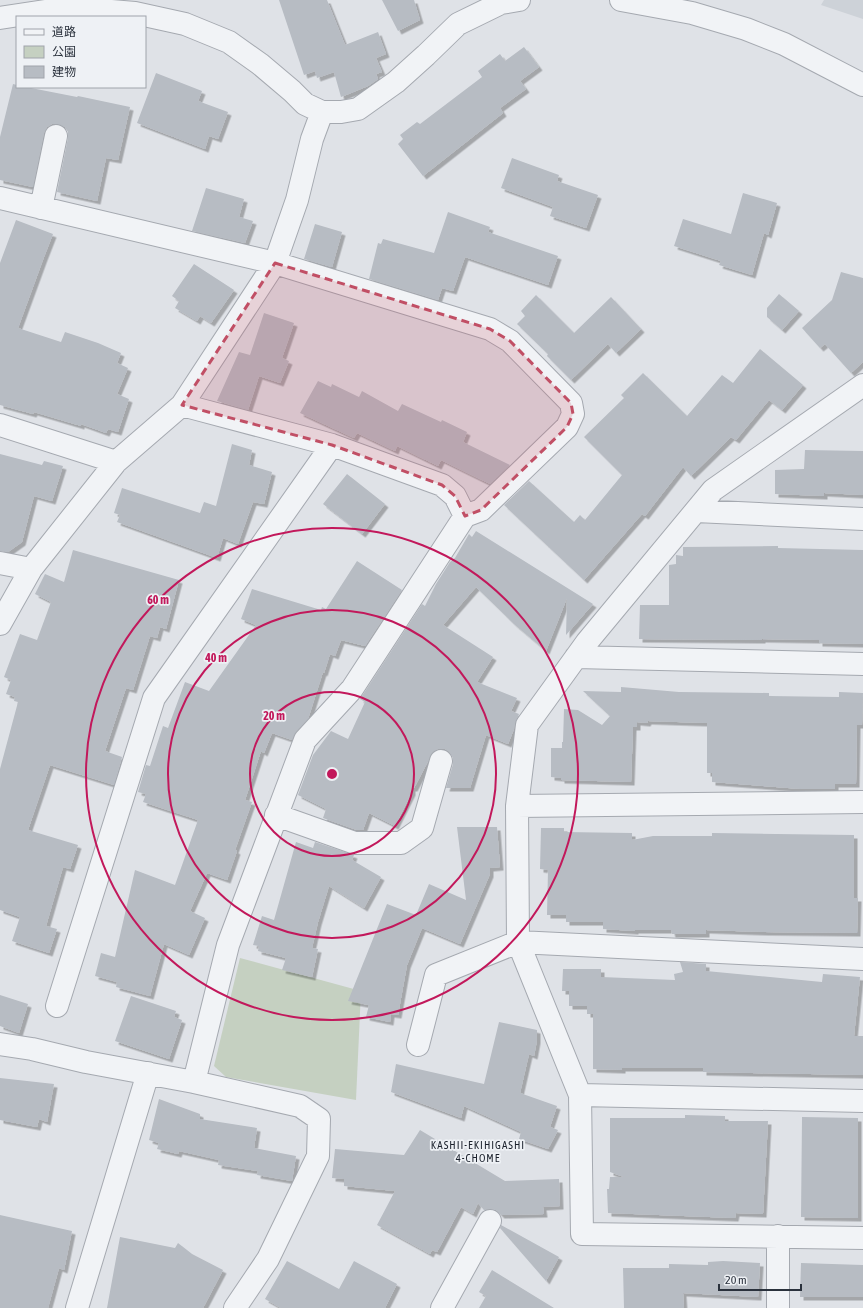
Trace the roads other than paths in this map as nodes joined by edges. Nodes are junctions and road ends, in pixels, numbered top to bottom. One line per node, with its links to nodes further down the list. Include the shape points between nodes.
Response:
1 (519, 0): 5 (street, via 501,3 458,24 396,82 358,108 341,112)
2 (621, 0): 4 (street, via 692,13 746,29 784,44)
3 (0, 18): 5 (street, via 52,10 88,9 135,13 185,24 229,42 260,64 305,104)
4 (863, 85)
5 (322, 112): 9 (street, via 312,139 297,200)
6 (56, 136): 8 (street)
7 (0, 198): 8 (street)
8 (41, 208): 9 (street)
9 (275, 263): 11 (street); 16 (street, via 490,329 510,341 571,403 573,414 567,427 482,510)
10 (863, 385): 15 (street, via 713,490)
11 (182, 405): 13 (street); 14 (street)
12 (0, 425): 14 (street)
13 (332, 445): 16 (street, via 442,485 455,496); 29 (street, via 154,698)
14 (116, 462): 19 (street)
15 (696, 512): 17 (street); 21 (street)
16 (465, 516): 26 (street, via 352,689 305,740)
17 (863, 519)
18 (0, 563): 19 (street)
19 (31, 569): 20 (street)
20 (0, 624)
21 (576, 657): 22 (street); 25 (street, via 527,725)
22 (863, 664)
23 (440, 761): 26 (street, via 422,828 402,843 355,843)
24 (863, 802): 25 (street)
25 (517, 806): 27 (street)
26 (276, 815): 33 (street, via 228,945)
27 (518, 942): 28 (street); 31 (street, via 436,975); 34 (street)
28 (863, 959)
29 (57, 1006)
30 (0, 1044): 32 (street)
31 (418, 1045)
32 (148, 1073): 33 (street); 40 (street)
33 (194, 1082): 41 (street, via 300,1106 319,1119 318,1156 268,1259)
34 (580, 1095): 35 (street); 37 (street, via 582,1234)
35 (863, 1101)
36 (490, 1222): 39 (street)
37 (778, 1236): 38 (street); 42 (street)
38 (863, 1238)
39 (445, 1307)
40 (77, 1308)
41 (235, 1308)
42 (778, 1308)

